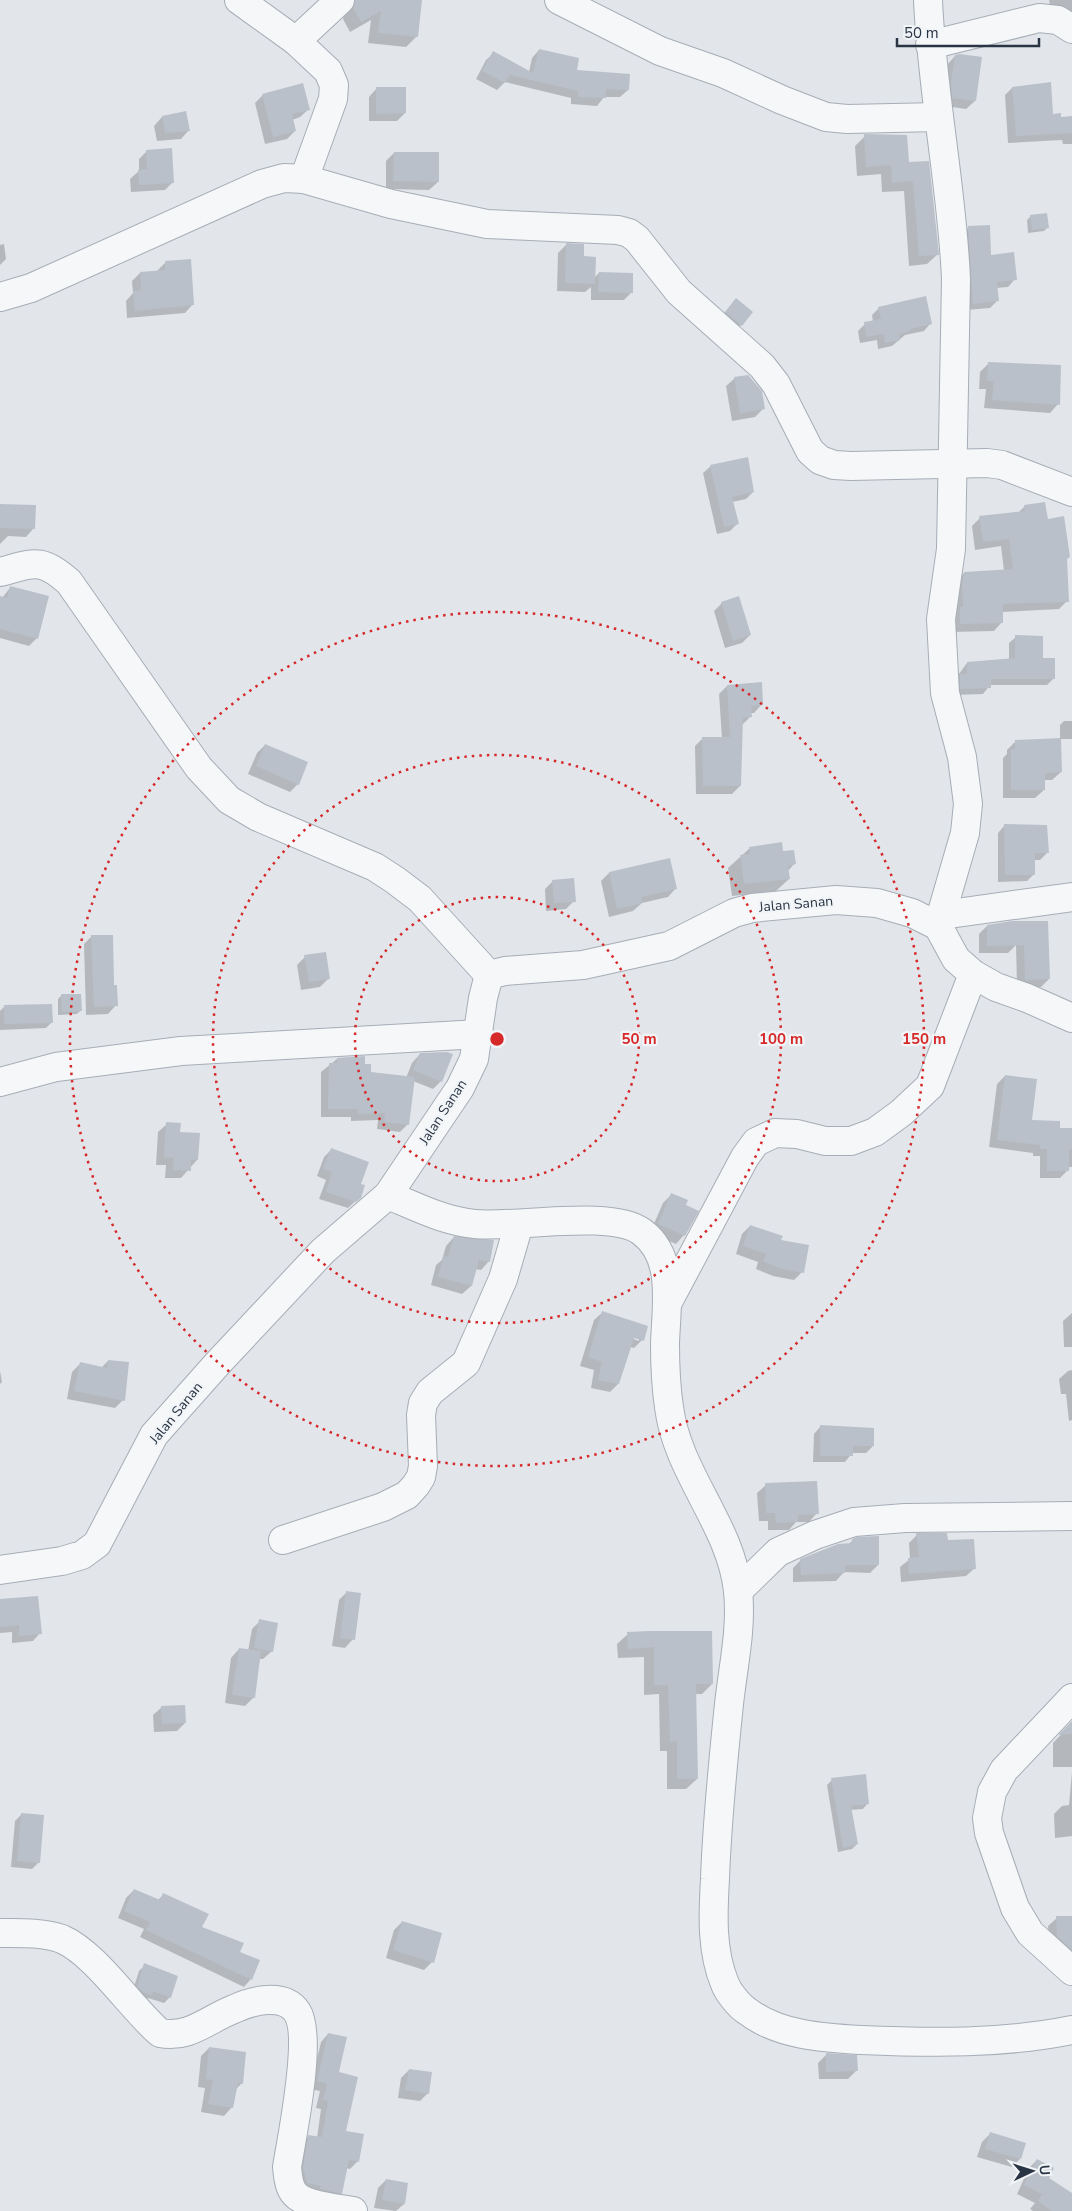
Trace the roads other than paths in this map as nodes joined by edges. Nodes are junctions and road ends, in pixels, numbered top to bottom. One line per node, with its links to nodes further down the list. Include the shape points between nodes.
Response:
1 (239, 0): 6 (street)
2 (340, 0): 6 (street)
3 (560, 0): 8 (street, via 660,51 723,73 826,117)
4 (928, 0): 7 (street)
5 (1072, 29): 7 (street, via 1058,20 1039,18)
6 (296, 40): 9 (street, via 328,71 334,85 333,99)
7 (930, 45): 8 (street)
8 (939, 117): 11 (street, via 955,241)
9 (304, 179): 10 (street, via 284,178 262,184 31,288); 11 (street, via 391,204 487,224 629,233 679,292 762,366 776,384 810,451 820,460 851,466)
10 (0, 297)
11 (953, 465): 12 (street, via 1002,465); 15 (street, via 951,549 941,619 942,654 945,693 962,757 968,804 965,834)
12 (1072, 492)
13 (0, 572): 17 (street, via 27,565 42,564 54,568 69,582 199,768 229,800 258,817 375,868 395,880 420,899)
14 (1072, 898): 15 (street)
15 (940, 921): 16 (street, via 956,959); 17 (street, Jalan Sanan, via 877,903 836,900 752,908 734,913 669,946 583,965 505,971)
16 (973, 974): 18 (street, via 996,987); 23 (street, via 930,1086 874,1132 851,1141 825,1141 775,1133 756,1142)
17 (489, 976): 19 (street, Jalan Sanan)
18 (1072, 1018)
19 (479, 1034): 20 (street, via 181,1051 56,1067); 21 (street, Jalan Sanan, via 474,1059 460,1088)
20 (0, 1082)
21 (388, 1195): 22 (street, via 446,1219 476,1224); 26 (street, Jalan Sanan, via 323,1252 218,1362 154,1435 97,1544 82,1555)
22 (519, 1224): 23 (street, via 589,1220 633,1227 657,1247 666,1271); 25 (street, via 503,1279 466,1362 430,1392 423,1403 423,1466 416,1485 407,1495 383,1507)
23 (668, 1302): 27 (street, via 665,1347 669,1410 688,1470 725,1545)
24 (1072, 1516): 27 (street, via 905,1518 854,1522 778,1552)
25 (282, 1540)
26 (0, 1570)
27 (738, 1591): 31 (street, via 737,1634 718,1807 714,1910 715,1943 725,1986 745,2010 778,2028 838,2038 934,2043)
28 (1072, 1698): 30 (street, via 1004,1770 992,1792 987,1818 1014,1908 1030,1933)
29 (0, 1933): 32 (street, via 25,1932 61,1939 85,1954 160,2033 182,2034 233,2009 258,2001 273,1999 287,2003 298,2012 304,2055 287,2167 288,2180 292,2192 302,2199 319,2206)
30 (1072, 1971)
31 (1072, 2030)
32 (353, 2211)

